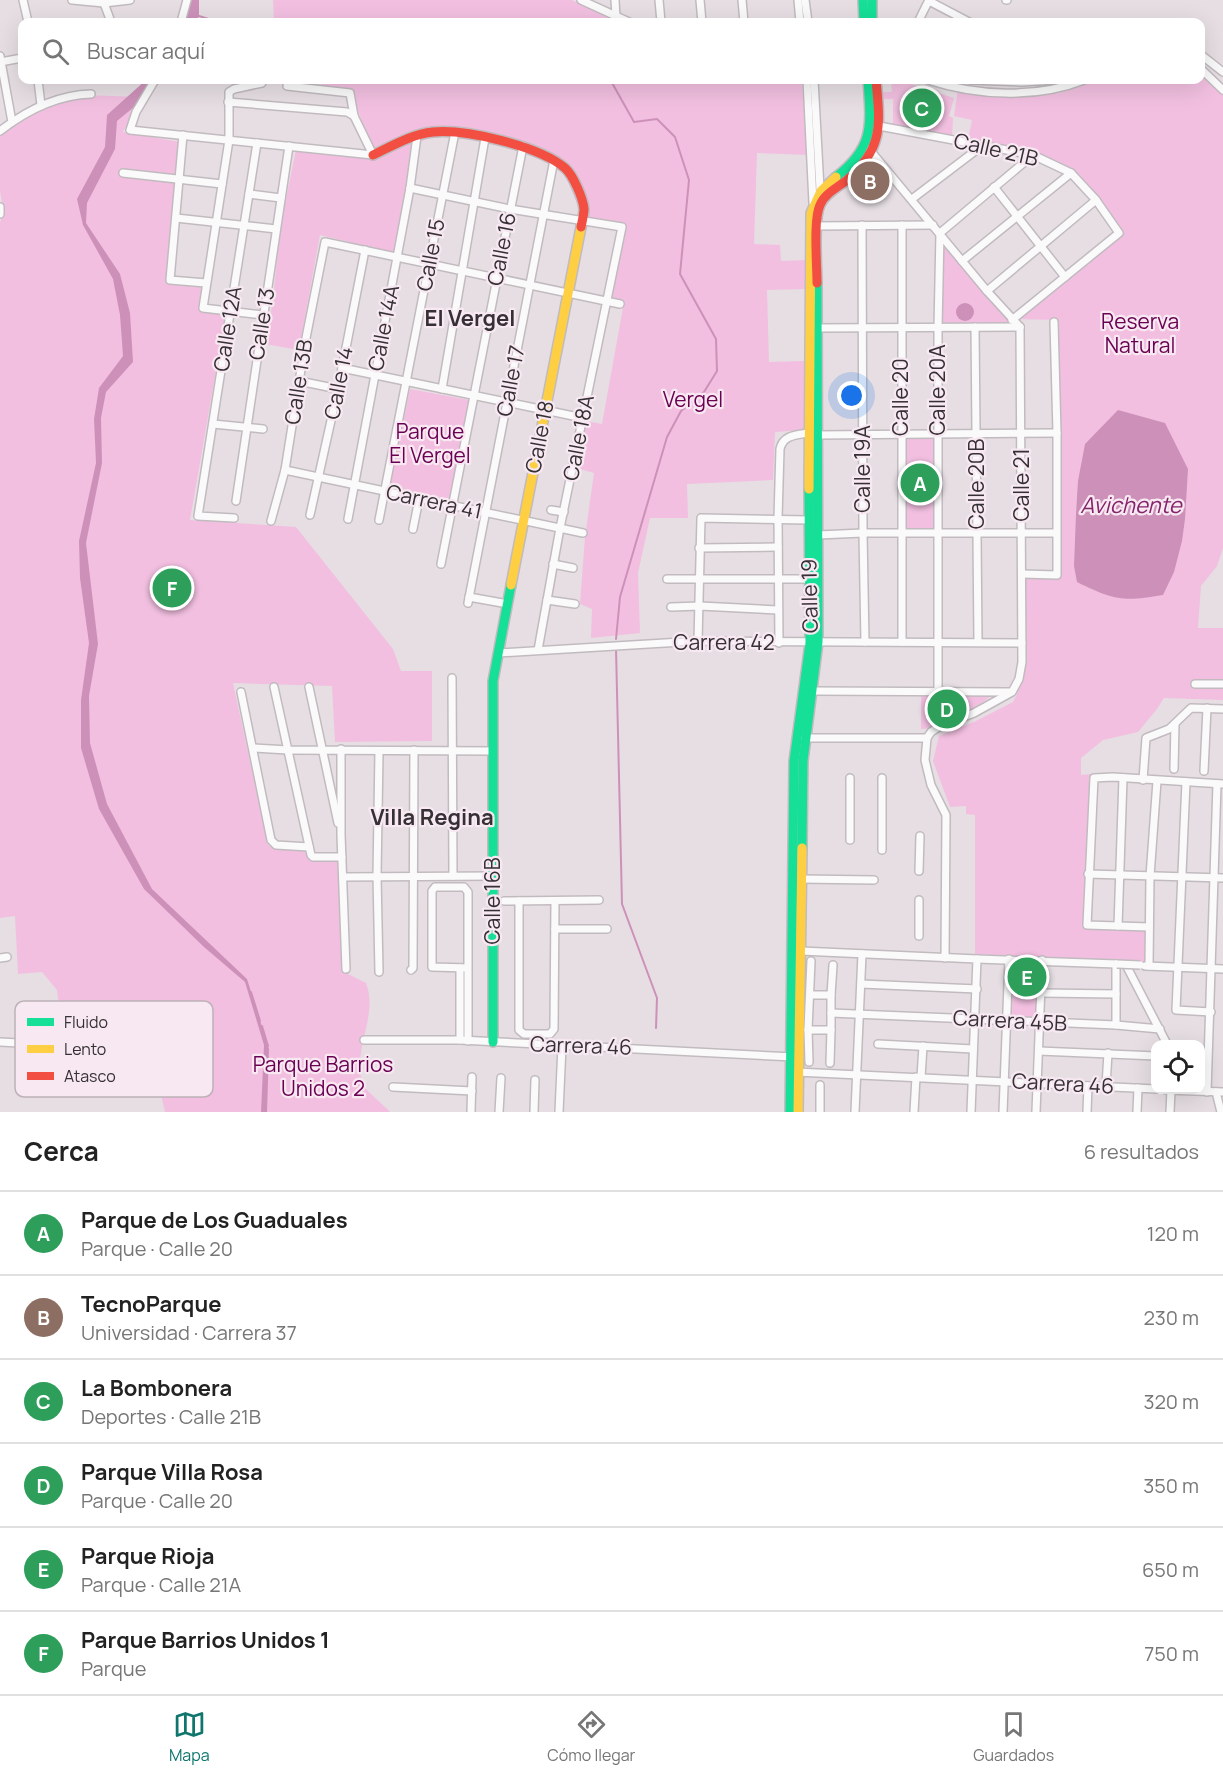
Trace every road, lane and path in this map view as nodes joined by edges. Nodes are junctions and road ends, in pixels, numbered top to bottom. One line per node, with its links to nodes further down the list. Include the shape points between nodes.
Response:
1 (23, 0): 17 (street)
2 (72, 0): 15 (street)
3 (130, 0): 15 (street)
4 (187, 0): 19 (street)
5 (581, 0): 16 (street)
6 (615, 0): 16 (street)
7 (659, 0): 20 (street)
8 (700, 0): 21 (street)
9 (742, 0): 22 (street)
10 (798, 0): 23 (street)
11 (805, 0): 24 (street)
12 (863, 0): 25 (main road)
13 (872, 0): 26 (main road)
14 (929, 0): 27 (street); 28 (street)
15 (104, 3): 18 (street)
16 (616, 17)
17 (27, 18)
18 (110, 18)
19 (182, 18)
20 (661, 18)
21 (702, 18)
22 (744, 18)
23 (800, 18)
24 (807, 18)
25 (864, 18)
26 (872, 18)
27 (920, 18)
28 (962, 18)
29 (18, 58): 31 (street)
30 (1205, 58): 32 (street)
31 (1, 60): 49 (street)
32 (1223, 72)
33 (1205, 73): 44 (street)
34 (38, 84): 47 (street)
35 (153, 84): 53 (street, via 130,130)
36 (257, 84): 46 (street, via 229,92)
37 (807, 84): 78 (street, Calle 19)
38 (814, 84): 71 (street)
39 (868, 84): 61 (main road)
40 (876, 84): 50 (main road)
41 (947, 84): 42 (street, via 975,90 1047,90)
42 (1072, 84)
43 (287, 86): 48 (street, via 347,92 352,95)
44 (1223, 90)
45 (91, 94): 47 (street, via 76,94)
46 (228, 102): 48 (street, via 347,112); 56 (street)
47 (41, 105): 49 (street)
48 (354, 116): 62 (street)
49 (12, 122): 51 (street)
50 (879, 126): 58 (street, Calle 21B); 61 (main road, via 878,140)
51 (0, 131)
52 (455, 132): 54 (main road); 55 (main road); 73 (street, Calle 15)
53 (183, 135): 56 (street); 67 (street)
54 (417, 136): 62 (main road); 70 (street, Calle 14A)
55 (485, 138): 60 (main road); 77 (street)
56 (229, 140): 57 (street); 68 (street)
57 (257, 143): 59 (street); 72 (street, Calle 12A)
58 (983, 145): 63 (street, Calle 21B); 75 (street)
59 (289, 146): 62 (street); 74 (street, Calle 13)
60 (523, 146): 64 (main road); 79 (street, Calle 16)
61 (868, 149): 71 (main road); 75 (street); 78 (main road, via 867,160)
62 (373, 155)
63 (1033, 155): 66 (street, Calle 21B); 69 (street)
64 (554, 160): 80 (street, Calle 17); 84 (main road, Calle 18, via 576,184 584,210)
65 (123, 173): 67 (street)
66 (1071, 173): 76 (street, Calle 21B); 81 (street)
67 (179, 179): 68 (street); 82 (street)
68 (222, 184): 83 (street)
69 (994, 187): 81 (street); 91 (street)
70 (410, 188): 73 (street); 94 (street, Calle 14A)
71 (820, 189): 78 (main road)
72 (249, 194): 74 (street); 85 (street, Calle 12A)
73 (443, 194): 77 (street); 96 (street, Calle 15)
74 (281, 198): 90 (street, Calle 13)
75 (912, 199): 88 (street)
76 (1096, 200): 92 (street); 98 (street, Calle 21B, via 1119,233)
77 (474, 201): 79 (street); 97 (street)
78 (817, 203): 89 (main road, Calle 19); 133 (main road, Calle 19, via 811,229)
79 (510, 208): 80 (street); 99 (street, Calle 16)
80 (543, 215): 84 (street); 101 (street, Calle 17)
81 (1017, 217): 92 (street); 95 (street)
82 (176, 218): 83 (street); 100 (street, via 170,280)
83 (218, 222): 85 (street); 100 (street)
84 (583, 222): 103 (main road, Calle 18); 104 (street, Calle 18A, via 622,227)
85 (244, 225): 90 (street); 106 (street, Calle 12A)
86 (862, 225): 87 (street); 89 (street); 113 (street, Calle 19A)
87 (902, 225): 88 (street); 114 (street, Calle 20)
88 (933, 225): 91 (street)
89 (817, 226): 112 (main road, Calle 19)
90 (276, 229): 107 (street, Calle 13)
91 (940, 233): 95 (street); 115 (street, Calle 20A)
92 (1040, 247): 98 (street); 102 (street)
93 (365, 250): 94 (street); 116 (street, Calle 14); 118 (street, Calle 13B, via 325,242)
94 (397, 257): 96 (street); 117 (street, Calle 14A)
95 (962, 261): 102 (street)
96 (429, 264): 97 (street); 119 (street, Calle 15)
97 (462, 270): 99 (street); 121 (street)
98 (1065, 277): 108 (street)
99 (497, 278): 101 (street); 122 (street, Calle 16)
100 (206, 283): 106 (street, via 203,308)
101 (530, 285): 103 (street); 123 (street, Calle 17)
102 (987, 291): 108 (street)
103 (569, 293): 104 (street); 124 (main road, Calle 18)
104 (607, 301): 105 (street); 125 (street, Calle 18A)
105 (620, 304)
106 (231, 311): 107 (street); 126 (street, Calle 12A)
107 (263, 315): 127 (street, Calle 13)
108 (1012, 320): 111 (street)
109 (1054, 322): 132 (street)
110 (975, 327): 111 (street); 115 (street); 131 (street, Calle 20B)
111 (1020, 327): 135 (street, Calle 21)
112 (818, 328): 113 (street); 133 (main road, Calle 19)
113 (863, 328): 114 (street); 129 (street, Calle 19A)
114 (902, 328): 115 (street); 134 (street, Calle 20)
115 (938, 328): 130 (street, Calle 20A)
116 (342, 368): 117 (street); 120 (street, Calle 14)
117 (375, 375): 119 (street); 138 (street, Calle 14A)
118 (299, 381): 120 (street); 136 (street, Calle 13B)
119 (406, 381): 121 (street); 139 (street, Calle 15)
120 (338, 389): 137 (street, Calle 14)
121 (442, 389): 122 (street)
122 (474, 395): 123 (street); 142 (street, Calle 16)
123 (507, 402): 124 (street); 145 (street, Calle 17)
124 (545, 410): 125 (street); 153 (main road, Calle 18)
125 (583, 418): 144 (street, Calle 18A)
126 (213, 424): 127 (street); 147 (street, Calle 12A, via 198,516)
127 (247, 426): 128 (street); 141 (street, Calle 13)
128 (263, 429)
129 (862, 433): 133 (street); 134 (street); 157 (street, Calle 19A)
130 (938, 433): 131 (street); 134 (street); 161 (street, Calle 20A)
131 (977, 433): 135 (street); 162 (street, Calle 20B)
132 (1057, 433): 135 (street); 160 (street)
133 (813, 434): 148 (street, via 784,439 780,449); 151 (main road, Calle 19); 163 (main road, Calle 19)
134 (901, 434): 158 (street, Calle 20)
135 (1022, 434): 159 (street, Calle 21)
136 (285, 470): 137 (street, Carrera 41); 152 (street, Calle 13B)
137 (319, 478): 138 (street, Carrera 41); 146 (street, Calle 14)
138 (354, 485): 139 (street, Carrera 41); 149 (street, Calle 14A)
139 (384, 491): 140 (street, Carrera 41); 150 (street, Calle 15)
140 (419, 499): 142 (street, Carrera 41); 155 (street)
141 (236, 501)
142 (453, 506): 145 (street, Carrera 41); 166 (street, Calle 16)
143 (551, 510): 144 (street)
144 (564, 512): 154 (street, Calle 18A)
145 (485, 513): 153 (street, Carrera 41); 175 (street, Calle 17, via 468,600)
146 (310, 515)
147 (234, 518)
148 (778, 518): 151 (street); 164 (street); 165 (street, via 701,518)
149 (348, 519)
150 (379, 520)
151 (809, 520): 173 (main road, Calle 19)
152 (272, 521)
153 (524, 521): 154 (street, Carrera 41); 175 (main road, Calle 18)
154 (560, 528): 156 (street, Carrera 41); 167 (street, Calle 18A)
155 (413, 529)
156 (583, 533)
157 (862, 533): 158 (street); 163 (street); 182 (street, Calle 19A)
158 (902, 533): 161 (street); 183 (street, Calle 20)
159 (1022, 533): 160 (street); 162 (street); 169 (street, Calle 21)
160 (1056, 533): 169 (street, via 1057,575)
161 (939, 534): 162 (street); 181 (street, Calle 20A)
162 (978, 534): 184 (street, Calle 20B)
163 (818, 536): 187 (main road, Calle 19)
164 (778, 547): 165 (street); 172 (street)
165 (699, 548): 171 (street)
166 (441, 564)
167 (553, 564): 168 (street); 174 (street, Calle 18A)
168 (573, 568)
169 (1022, 574): 185 (street, Calle 21)
170 (667, 579): 171 (street)
171 (699, 579): 172 (street); 177 (street)
172 (778, 579): 173 (street); 179 (street)
173 (809, 579): 187 (main road, Calle 19)
174 (547, 600): 176 (street); 188 (street, Calle 18A)
175 (508, 604): 189 (main road, Calle 18)
176 (575, 604)
177 (700, 606): 178 (street); 179 (street); 180 (street)
178 (671, 607)
179 (778, 610): 186 (street)
180 (698, 641): 186 (street, Carrera 42); 188 (street, Carrera 42)
181 (939, 641): 183 (street, Carrera 42); 184 (street, Carrera 42); 196 (street, Calle 20A)
182 (865, 642): 183 (street, Carrera 42); 187 (street, Carrera 42)
183 (902, 642)
184 (978, 642): 185 (street, Carrera 42)
185 (1022, 642): 198 (street, via 1019,679)
186 (779, 643): 187 (street, Carrera 42)
187 (814, 643): 195 (main road, Calle 19); 299 (main road, Calle 19, via 794,761)
188 (538, 650): 189 (street, Carrera 42)
189 (499, 653): 211 (main road, Calle 16B, via 493,681)
190 (452, 678): 210 (street)
191 (1195, 684): 192 (street)
192 (1223, 684)
193 (274, 687): 207 (street)
194 (309, 687): 205 (street)
195 (813, 691): 196 (street); 202 (main road, Calle 19)
196 (938, 691): 198 (street)
197 (241, 692): 204 (street)
198 (1012, 692): 203 (street, via 940,726)
199 (1207, 708): 200 (street); 201 (street, via 1191,708); 213 (street)
200 (1223, 709)
201 (1175, 724): 212 (street); 217 (street, via 1146,738)
202 (804, 738): 203 (street); 238 (main road, Calle 19)
203 (927, 738): 252 (street, via 925,760 931,785 946,815)
204 (252, 748): 207 (street); 224 (street, via 271,840 276,845)
205 (322, 748): 206 (street); 207 (street); 221 (street)
206 (341, 749): 209 (street); 221 (street)
207 (288, 750): 224 (street)
208 (414, 750): 209 (street); 210 (street); 231 (street)
209 (378, 751): 230 (street)
210 (454, 751): 211 (street); 232 (street)
211 (493, 751): 233 (main road, Calle 16B)
212 (1174, 769)
213 (1204, 771)
214 (850, 778): 223 (street)
215 (882, 778): 225 (street)
216 (1123, 778): 217 (street); 228 (street, via 1094,778); 229 (street)
217 (1143, 780): 218 (street)
218 (1157, 781): 219 (street); 234 (street)
219 (1186, 783): 220 (street); 236 (street)
220 (1220, 784): 237 (street)
221 (341, 835): 226 (street)
222 (920, 836): 227 (street)
223 (850, 840)
224 (309, 847): 226 (street, via 313,857)
225 (882, 850)
226 (342, 857): 235 (street)
227 (919, 871)
228 (1088, 874): 229 (street); 245 (street, via 1087,925)
229 (1119, 875): 234 (street); 245 (street)
230 (377, 876): 231 (street); 235 (street); 267 (street)
231 (413, 876): 232 (street); 266 (street)
232 (453, 876): 233 (street)
233 (493, 876): 290 (main road, Calle 16B)
234 (1150, 876): 236 (street); 246 (street)
235 (343, 877): 263 (street)
236 (1180, 877): 237 (street); 261 (street)
237 (1219, 878): 264 (street)
238 (800, 879): 239 (street); 250 (main road, Calle 19)
239 (874, 880)
240 (599, 900): 244 (street)
241 (919, 900): 249 (street)
242 (504, 901): 243 (street)
243 (519, 901): 244 (street); 247 (street, via 519,1030 524,1034 550,1034 554,1029)
244 (555, 901): 247 (street)
245 (1118, 926): 246 (street)
246 (1149, 927): 260 (street)
247 (555, 929): 248 (street)
248 (607, 929)
249 (919, 936)
250 (801, 951): 251 (street); 274 (main road, Calle 19)
251 (862, 954): 252 (street); 268 (street)
252 (945, 958): 253 (street)
253 (975, 959): 254 (street); 269 (street)
254 (1009, 959): 255 (street); 279 (street)
255 (1042, 960): 257 (street); 270 (street)
256 (811, 962): 272 (street)
257 (1116, 964): 260 (street, bridge); 271 (street)
258 (833, 965): 273 (street)
259 (1126, 965): 282 (street)
260 (1149, 966): 261 (street)
261 (1178, 967): 264 (street); 275 (street, via 1176,1010)
262 (464, 968): 262 (street, via 467,890 435,887 432,967); 286 (street); 288 (street)
263 (346, 969)
264 (1212, 969): 265 (street); 275 (street)
265 (1223, 969)
266 (411, 970)
267 (379, 972)
268 (861, 984): 269 (street); 277 (street)
269 (977, 989): 278 (street)
270 (1042, 993): 271 (street); 280 (street)
271 (1116, 994): 281 (street)
272 (810, 995): 273 (street); 274 (street)
273 (831, 995): 276 (street)
274 (804, 1011): 283 (street); 299 (main road, Calle 19)
275 (1211, 1012): 318 (street)
276 (831, 1013): 277 (street, Carrera 45B); 284 (street)
277 (861, 1014): 278 (street, Carrera 45B); 303 (street)
278 (975, 1019): 279 (street, Carrera 45B); 295 (street)
279 (1006, 1020): 280 (street, Carrera 45B); 309 (street)
280 (1041, 1023): 281 (street, Carrera 45B); 296 (street)
281 (1116, 1025): 282 (street, Carrera 45B)
282 (1160, 1029): 287 (street)
283 (808, 1030): 284 (street); 300 (street)
284 (831, 1030): 301 (street)
285 (364, 1040): 286 (street, Carrera 46)
286 (460, 1040): 288 (street, Carrera 46)
287 (1165, 1040)
288 (468, 1041): 290 (street, Carrera 46)
289 (0, 1042): 291 (street)
290 (493, 1042): 293 (street, Carrera 46)
291 (15, 1043)
292 (878, 1044): 294 (street)
293 (562, 1046): 299 (street, Carrera 46); 324 (street)
294 (922, 1046): 295 (street); 305 (street)
295 (974, 1049): 308 (street)
296 (1039, 1051): 297 (street); 310 (street)
297 (1107, 1053): 298 (street); 314 (street)
298 (1151, 1056)
299 (795, 1057): 302 (main road, Calle 19)
300 (808, 1062)
301 (830, 1063)
302 (794, 1072): 303 (street, Carrera 46); 325 (main road, Calle 19); 326 (main road, Calle 19)
303 (858, 1074): 305 (street, Carrera 46); 328 (street)
304 (472, 1077): 317 (street)
305 (919, 1077): 308 (street, Carrera 46); 329 (street)
306 (501, 1078): 322 (street)
307 (535, 1080): 323 (street)
308 (973, 1080): 309 (street, Carrera 46); 330 (street)
309 (1005, 1082): 310 (street, Carrera 46); 331 (street)
310 (1037, 1083): 313 (street, Carrera 46); 332 (street)
311 (820, 1085): 327 (street)
312 (393, 1086): 317 (street)
313 (1088, 1086): 314 (street, Carrera 46); 333 (street)
314 (1106, 1086): 315 (street, Carrera 46)
315 (1138, 1088): 316 (street, Carrera 46); 334 (street)
316 (1151, 1089)
317 (472, 1091): 321 (street)
318 (1207, 1092): 319 (street)
319 (1220, 1092): 336 (street)
320 (1171, 1094): 335 (street)
321 (471, 1112)
322 (499, 1112)
323 (534, 1112)
324 (559, 1112)
325 (790, 1112)
326 (798, 1112)
327 (820, 1112)
328 (855, 1112)
329 (914, 1112)
330 (971, 1112)
331 (1003, 1112)
332 (1036, 1112)
333 (1087, 1112)
334 (1137, 1112)
335 (1170, 1112)
336 (1221, 1112)

